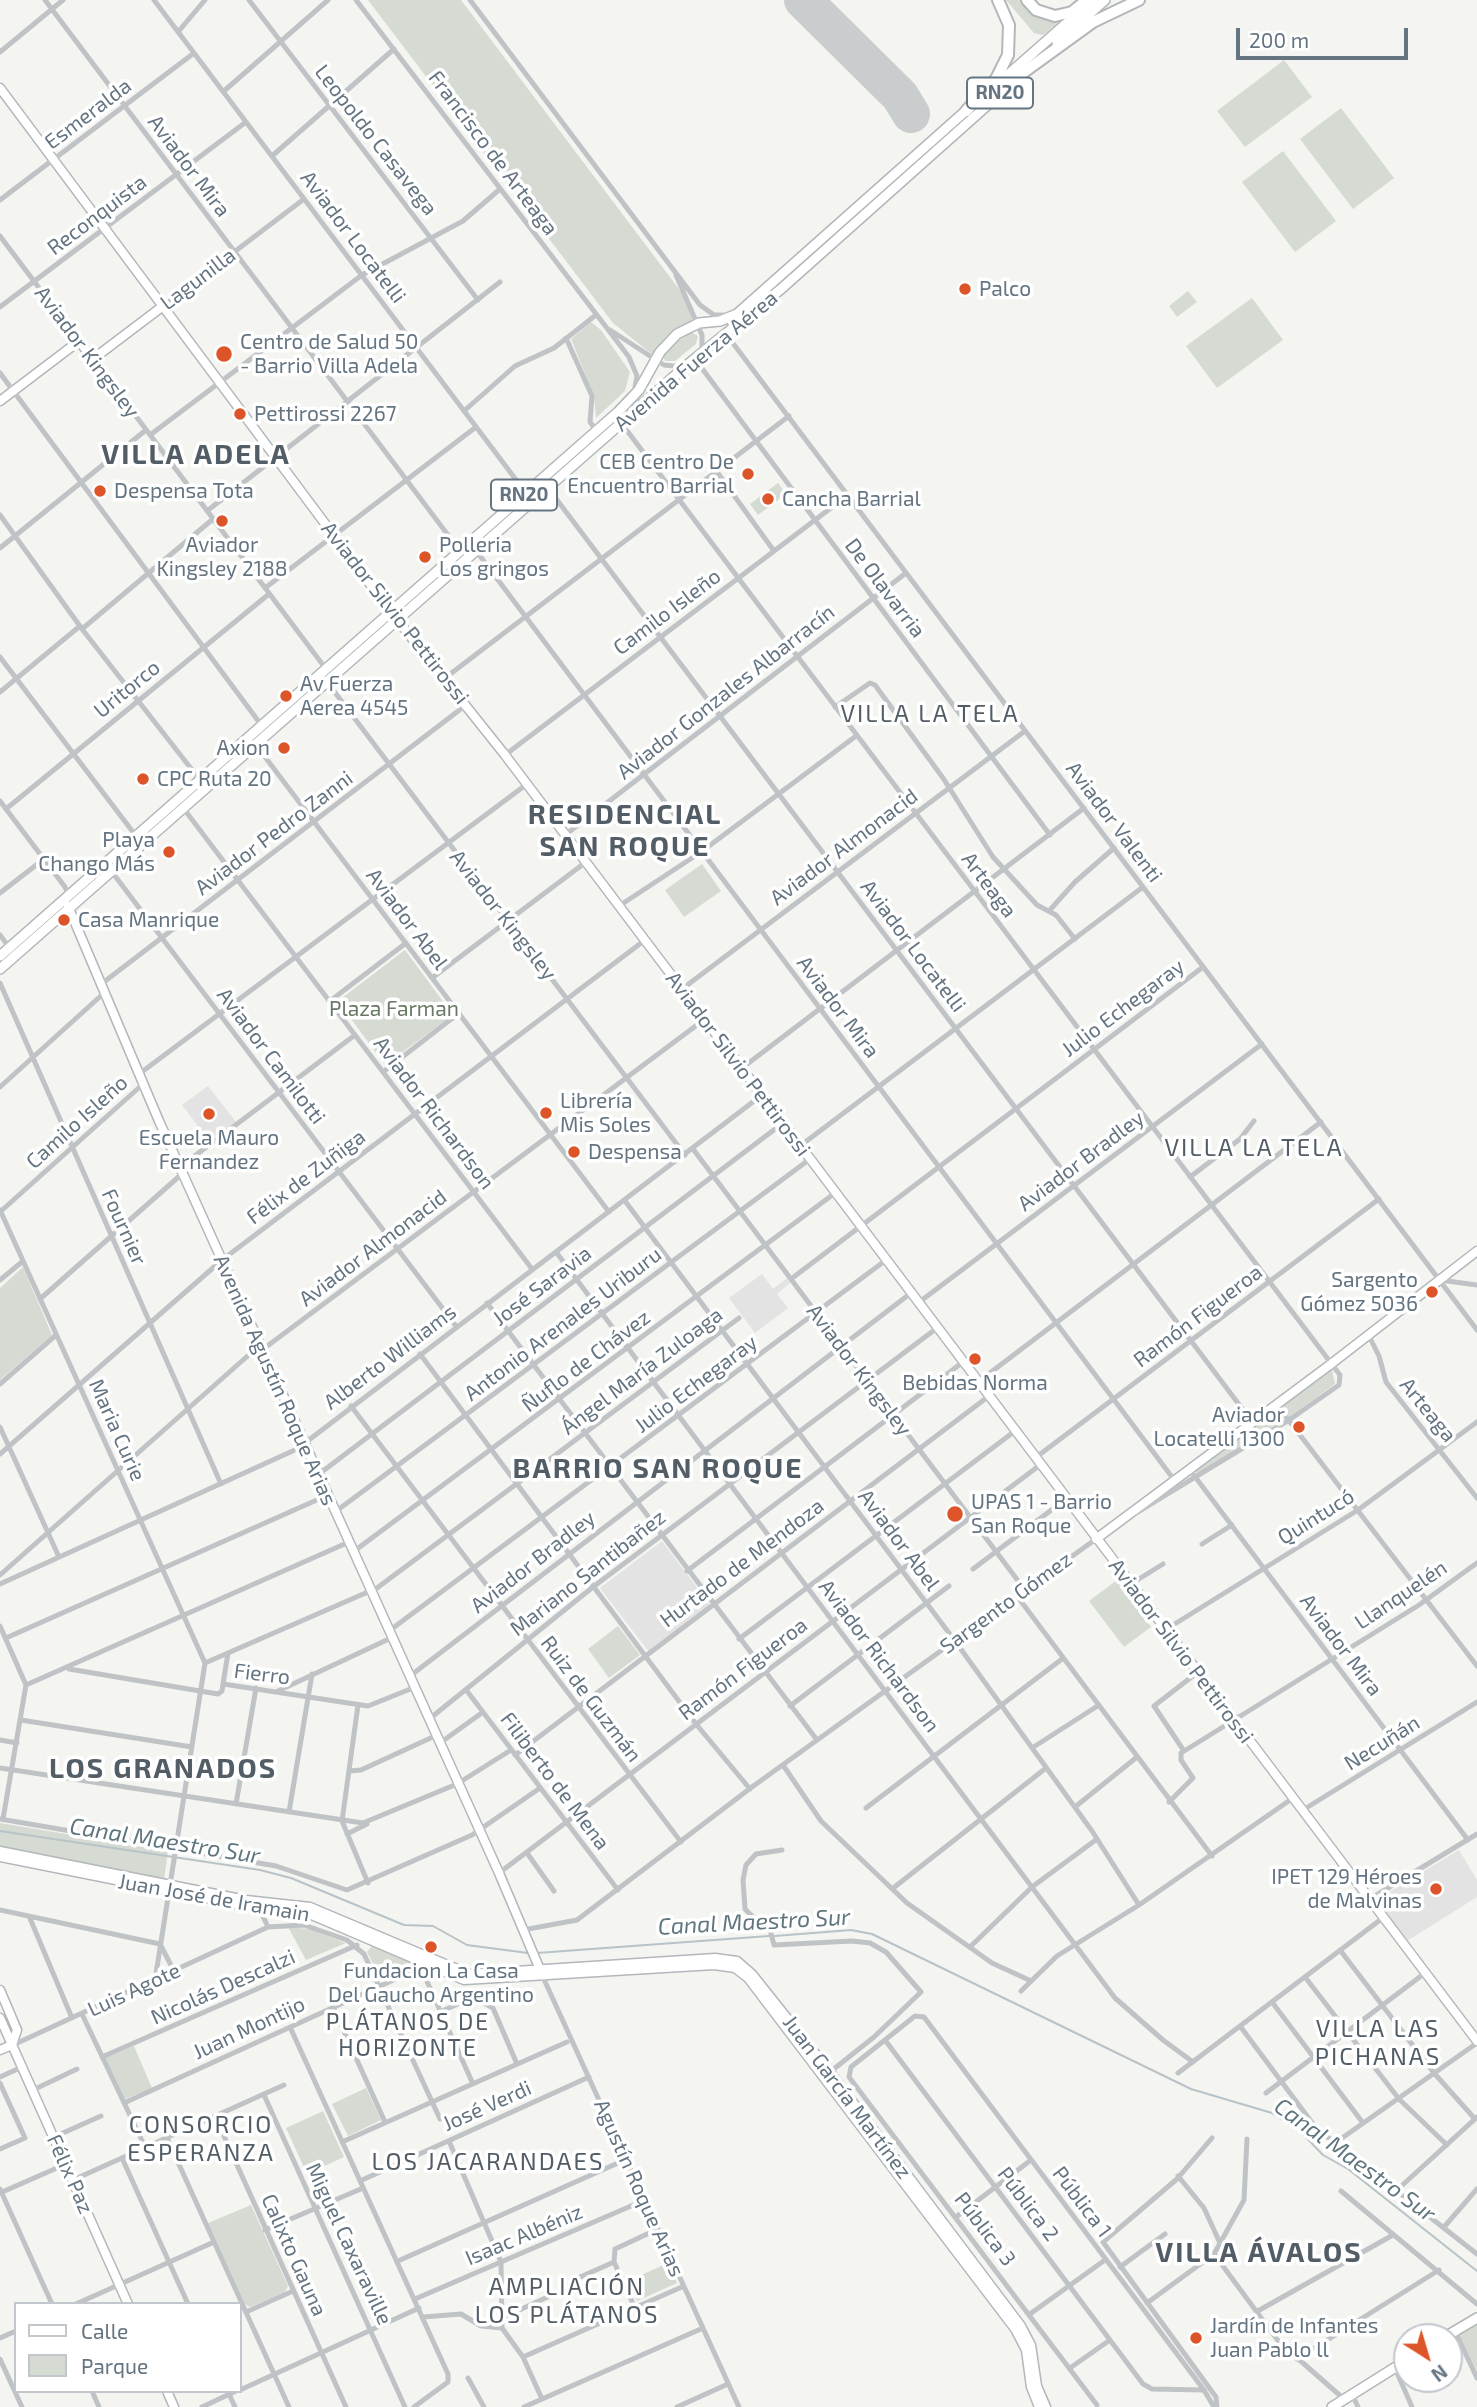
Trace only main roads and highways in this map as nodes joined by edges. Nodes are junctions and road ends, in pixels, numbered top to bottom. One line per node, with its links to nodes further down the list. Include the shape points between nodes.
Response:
1 (998, 0): 9 (highway, via 1010,31 1008,55 996,79)
2 (1027, 0): 3 (highway, via 1036,10 1055,16 1072,12)
3 (1087, 0)
4 (1093, 0): 9 (main road, Avenida Fuerza Aérea / RN20)
5 (1105, 0): 7 (main road, Avenida Fuerza Aérea / RN20)
6 (1139, 0): 7 (highway, via 1093,22)
7 (1024, 72): 11 (main road, Avenida Fuerza Aérea / RN20)
8 (0, 88): 12 (main road, Aviador Silvio Pettirossi)
9 (966, 111): 10 (main road, Avenida Fuerza Aérea / RN20)
10 (880, 186): 11 (main road); 15 (main road, Avenida Fuerza Aérea / RN20, via 737,314 677,334 631,399)
11 (887, 195): 16 (main road, Avenida Fuerza Aérea / RN20, via 686,366)
12 (163, 306): 13 (main road, Lagunilla); 15 (main road, Aviador Silvio Pettirossi)
13 (93, 359): 14 (main road, Aviador Kingsley, via 79,341)
14 (0, 401)
15 (391, 612): 16 (main road, Aviador Silvio Pettirossi); 17 (main road, Avenida Fuerza Aérea / RN20)
16 (400, 621): 18 (main road, Avenida Fuerza Aérea / RN20); 25 (main road, Aviador Silvio Pettirossi)
17 (226, 757): 18 (main road, via 182,801); 19 (main road, Avenida Fuerza Aérea / RN20)
18 (184, 809): 20 (main road, Avenida Fuerza Aérea / RN20)
19 (69, 897): 20 (main road, Avenida Agustín Roque Arias); 21 (main road, Avenida Fuerza Aérea / RN20)
20 (68, 911): 21 (main road, Avenida Fuerza Aérea / RN20); 29 (main road, Avenida Agustín Roque Arias)
21 (12, 951): 22 (main road, Avenida Fuerza Aérea / RN20); 23 (main road, Avenida Fuerza Aérea / RN20)
22 (0, 956)
23 (0, 969)
24 (1477, 1251): 25 (main road, Sargento Gómez)
25 (1096, 1539): 32 (main road, Aviador Silvio Pettirossi)
26 (0, 1851): 28 (main road, Juan José de Iramain)
27 (0, 1857): 28 (main road, Juan José de Iramain)
28 (169, 1887): 29 (main road, Juan José de Iramain, via 310,1907 469,1974); 29 (main road, Juan José de Iramain, via 259,1908 314,1915 464,1980)
29 (541, 1972): 37 (main road, Juan García Martínez, via 714,1965 730,1966 744,1974 1015,2329 1026,2350); 38 (main road, Juan García Martínez, via 715,1958 737,1961 752,1973 1026,2333)
30 (0, 1990): 33 (main road, Félix Paz, via 18,2031)
31 (0, 2018): 33 (main road, Félix Paz)
32 (1477, 2042)
33 (12, 2045): 34 (main road, Luis Agote); 35 (main road, Félix Paz)
34 (0, 2050)
35 (127, 2302)
36 (1393, 2369): 39 (main road)
37 (1039, 2407)
38 (1046, 2407)
39 (1332, 2407)

